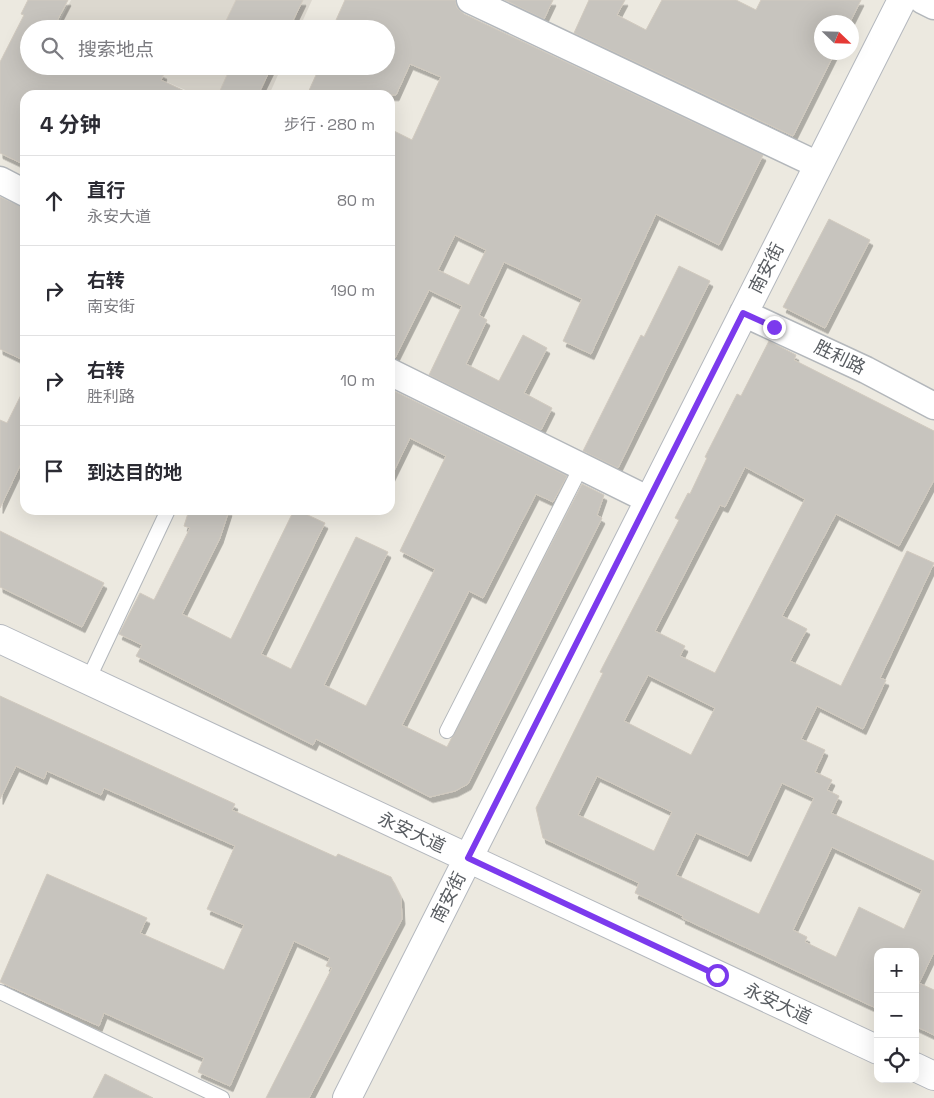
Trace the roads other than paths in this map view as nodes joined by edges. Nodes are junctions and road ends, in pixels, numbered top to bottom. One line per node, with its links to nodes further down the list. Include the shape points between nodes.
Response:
1 (470, 0): 5 (street)
2 (902, 0): 5 (main road, 南安街)
3 (922, 0): 4 (street)
4 (934, 6)
5 (818, 165): 8 (main road, 南安街)
6 (0, 180): 7 (street)
7 (20, 190)
8 (743, 313): 10 (street, 胜利路); 12 (main road, 南安街)
9 (395, 374): 11 (street)
10 (934, 406)
11 (581, 467): 12 (street); 16 (lane)
12 (649, 500): 17 (main road, 南安街)
13 (166, 515): 15 (lane)
14 (0, 639): 15 (main road, 永安大道)
15 (88, 680): 17 (main road, 永安大道)
16 (448, 731)
17 (468, 858): 19 (main road, 永安大道); 23 (main road, 南安街)
18 (0, 992): 22 (lane)
19 (874, 1048)
20 (919, 1070): 21 (main road)
21 (934, 1076)
22 (222, 1098)
23 (346, 1098)

